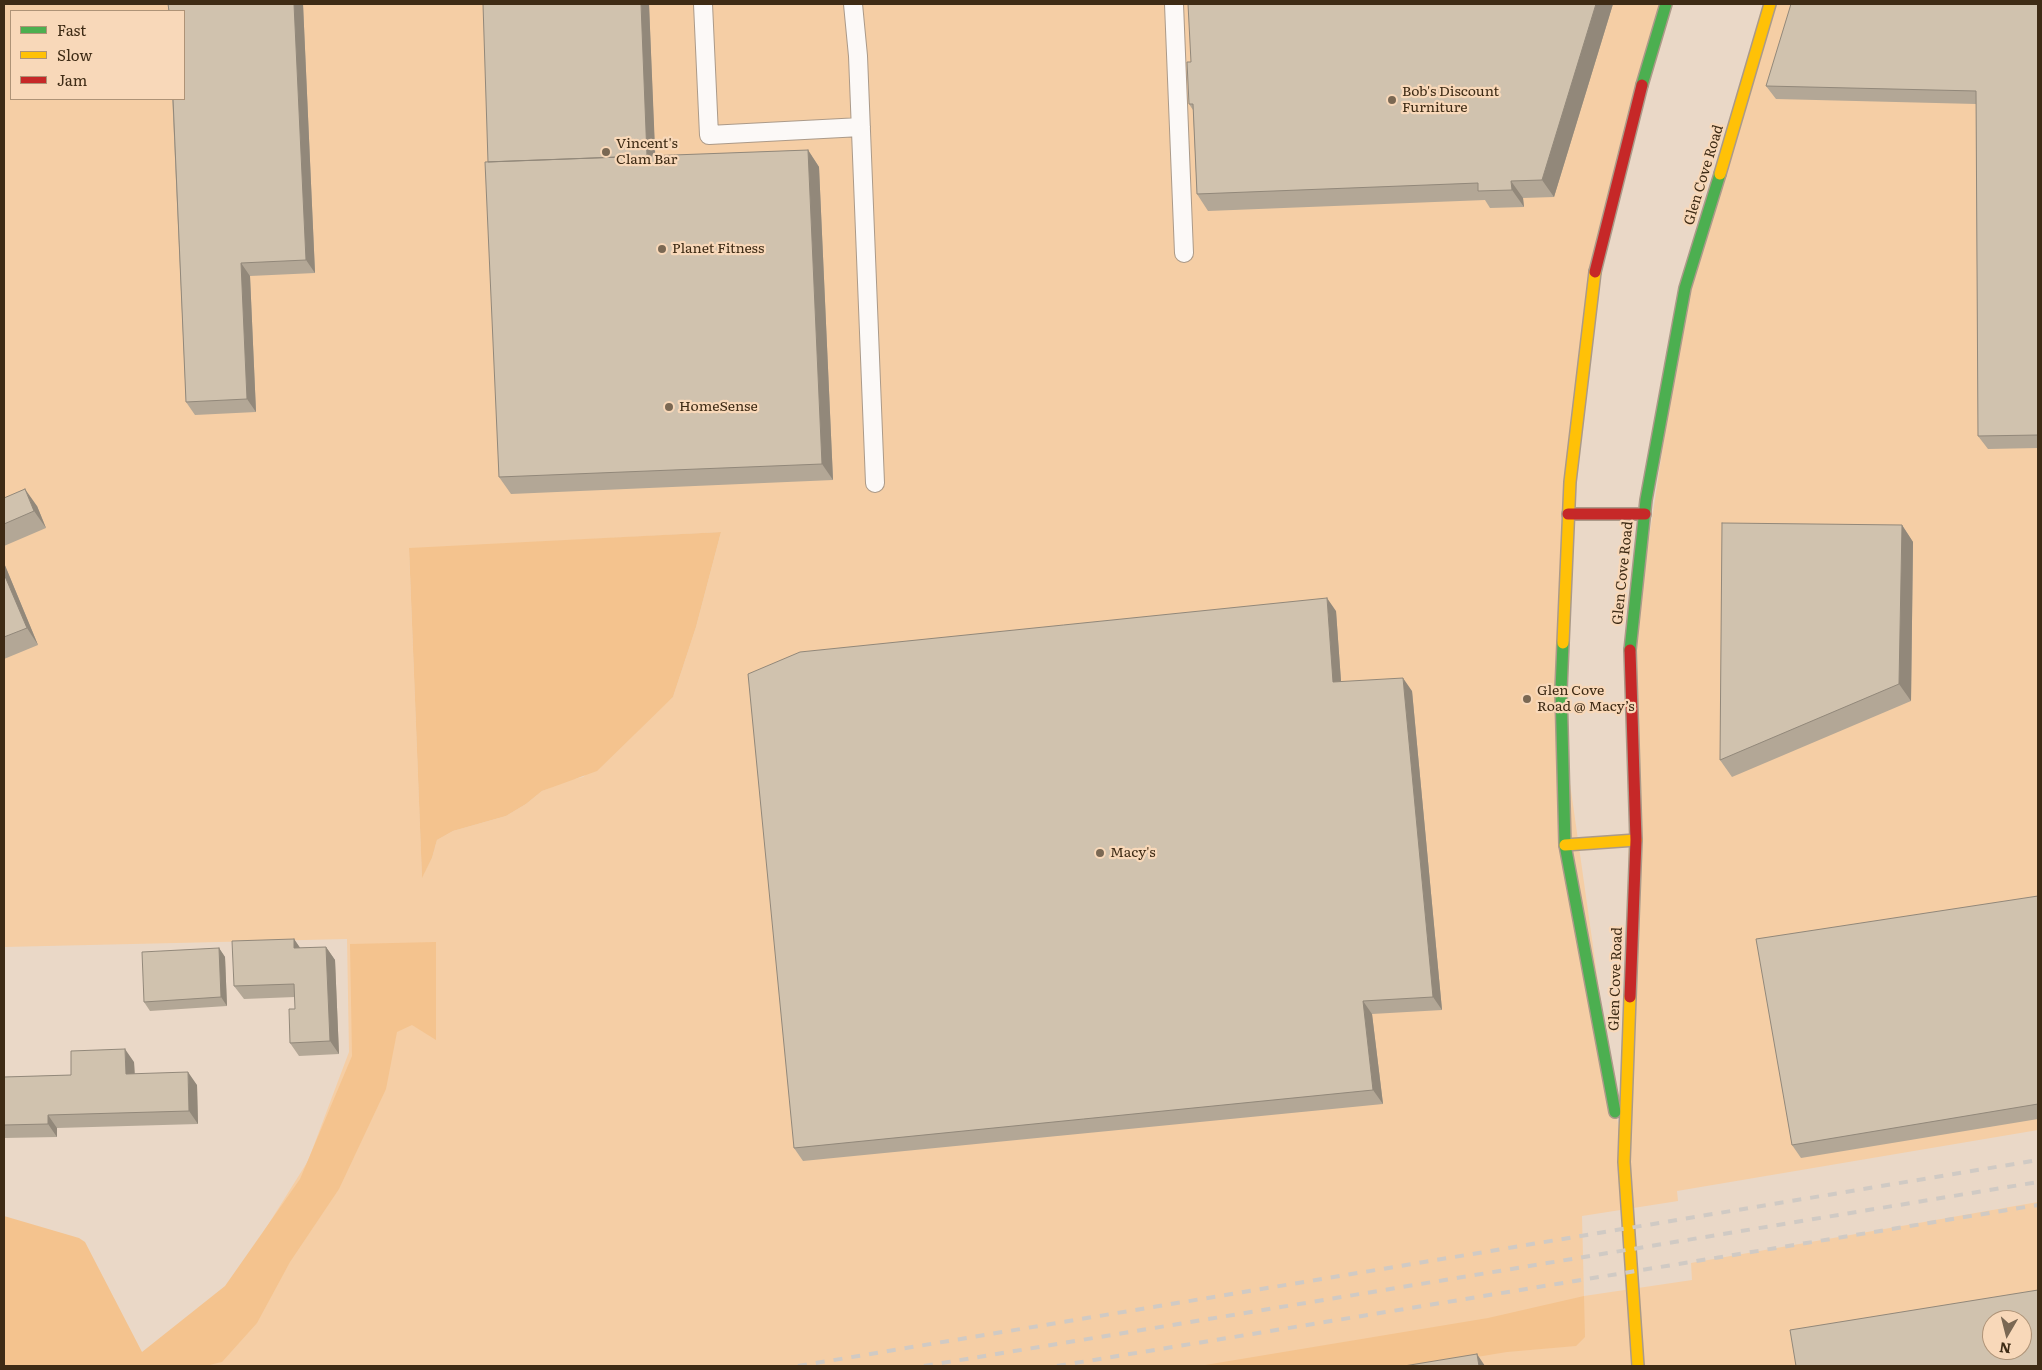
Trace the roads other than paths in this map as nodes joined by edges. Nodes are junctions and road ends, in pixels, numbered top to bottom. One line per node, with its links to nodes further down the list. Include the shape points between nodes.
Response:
1 (703, 4): 6 (lane, via 709,135)
2 (852, 4): 6 (lane)
3 (1174, 4): 7 (lane)
4 (1666, 4): 9 (main road, Glen Cove Road, via 1647,65 1596,266)
5 (1770, 4): 10 (main road, Glen Cove Road, via 1685,288)
6 (861, 128): 8 (lane)
7 (1184, 253)
8 (876, 483)
9 (1568, 514): 10 (main road); 12 (main road, Glen Cove Road, via 1561,690)
10 (1645, 514): 11 (main road, Glen Cove Road, via 1630,650)
11 (1636, 840): 12 (main road); 13 (main road, Glen Cove Road)
12 (1565, 845): 13 (main road, Glen Cove Road)
13 (1624, 1162): 14 (main road, Glen Cove Road)
14 (1638, 1366)

